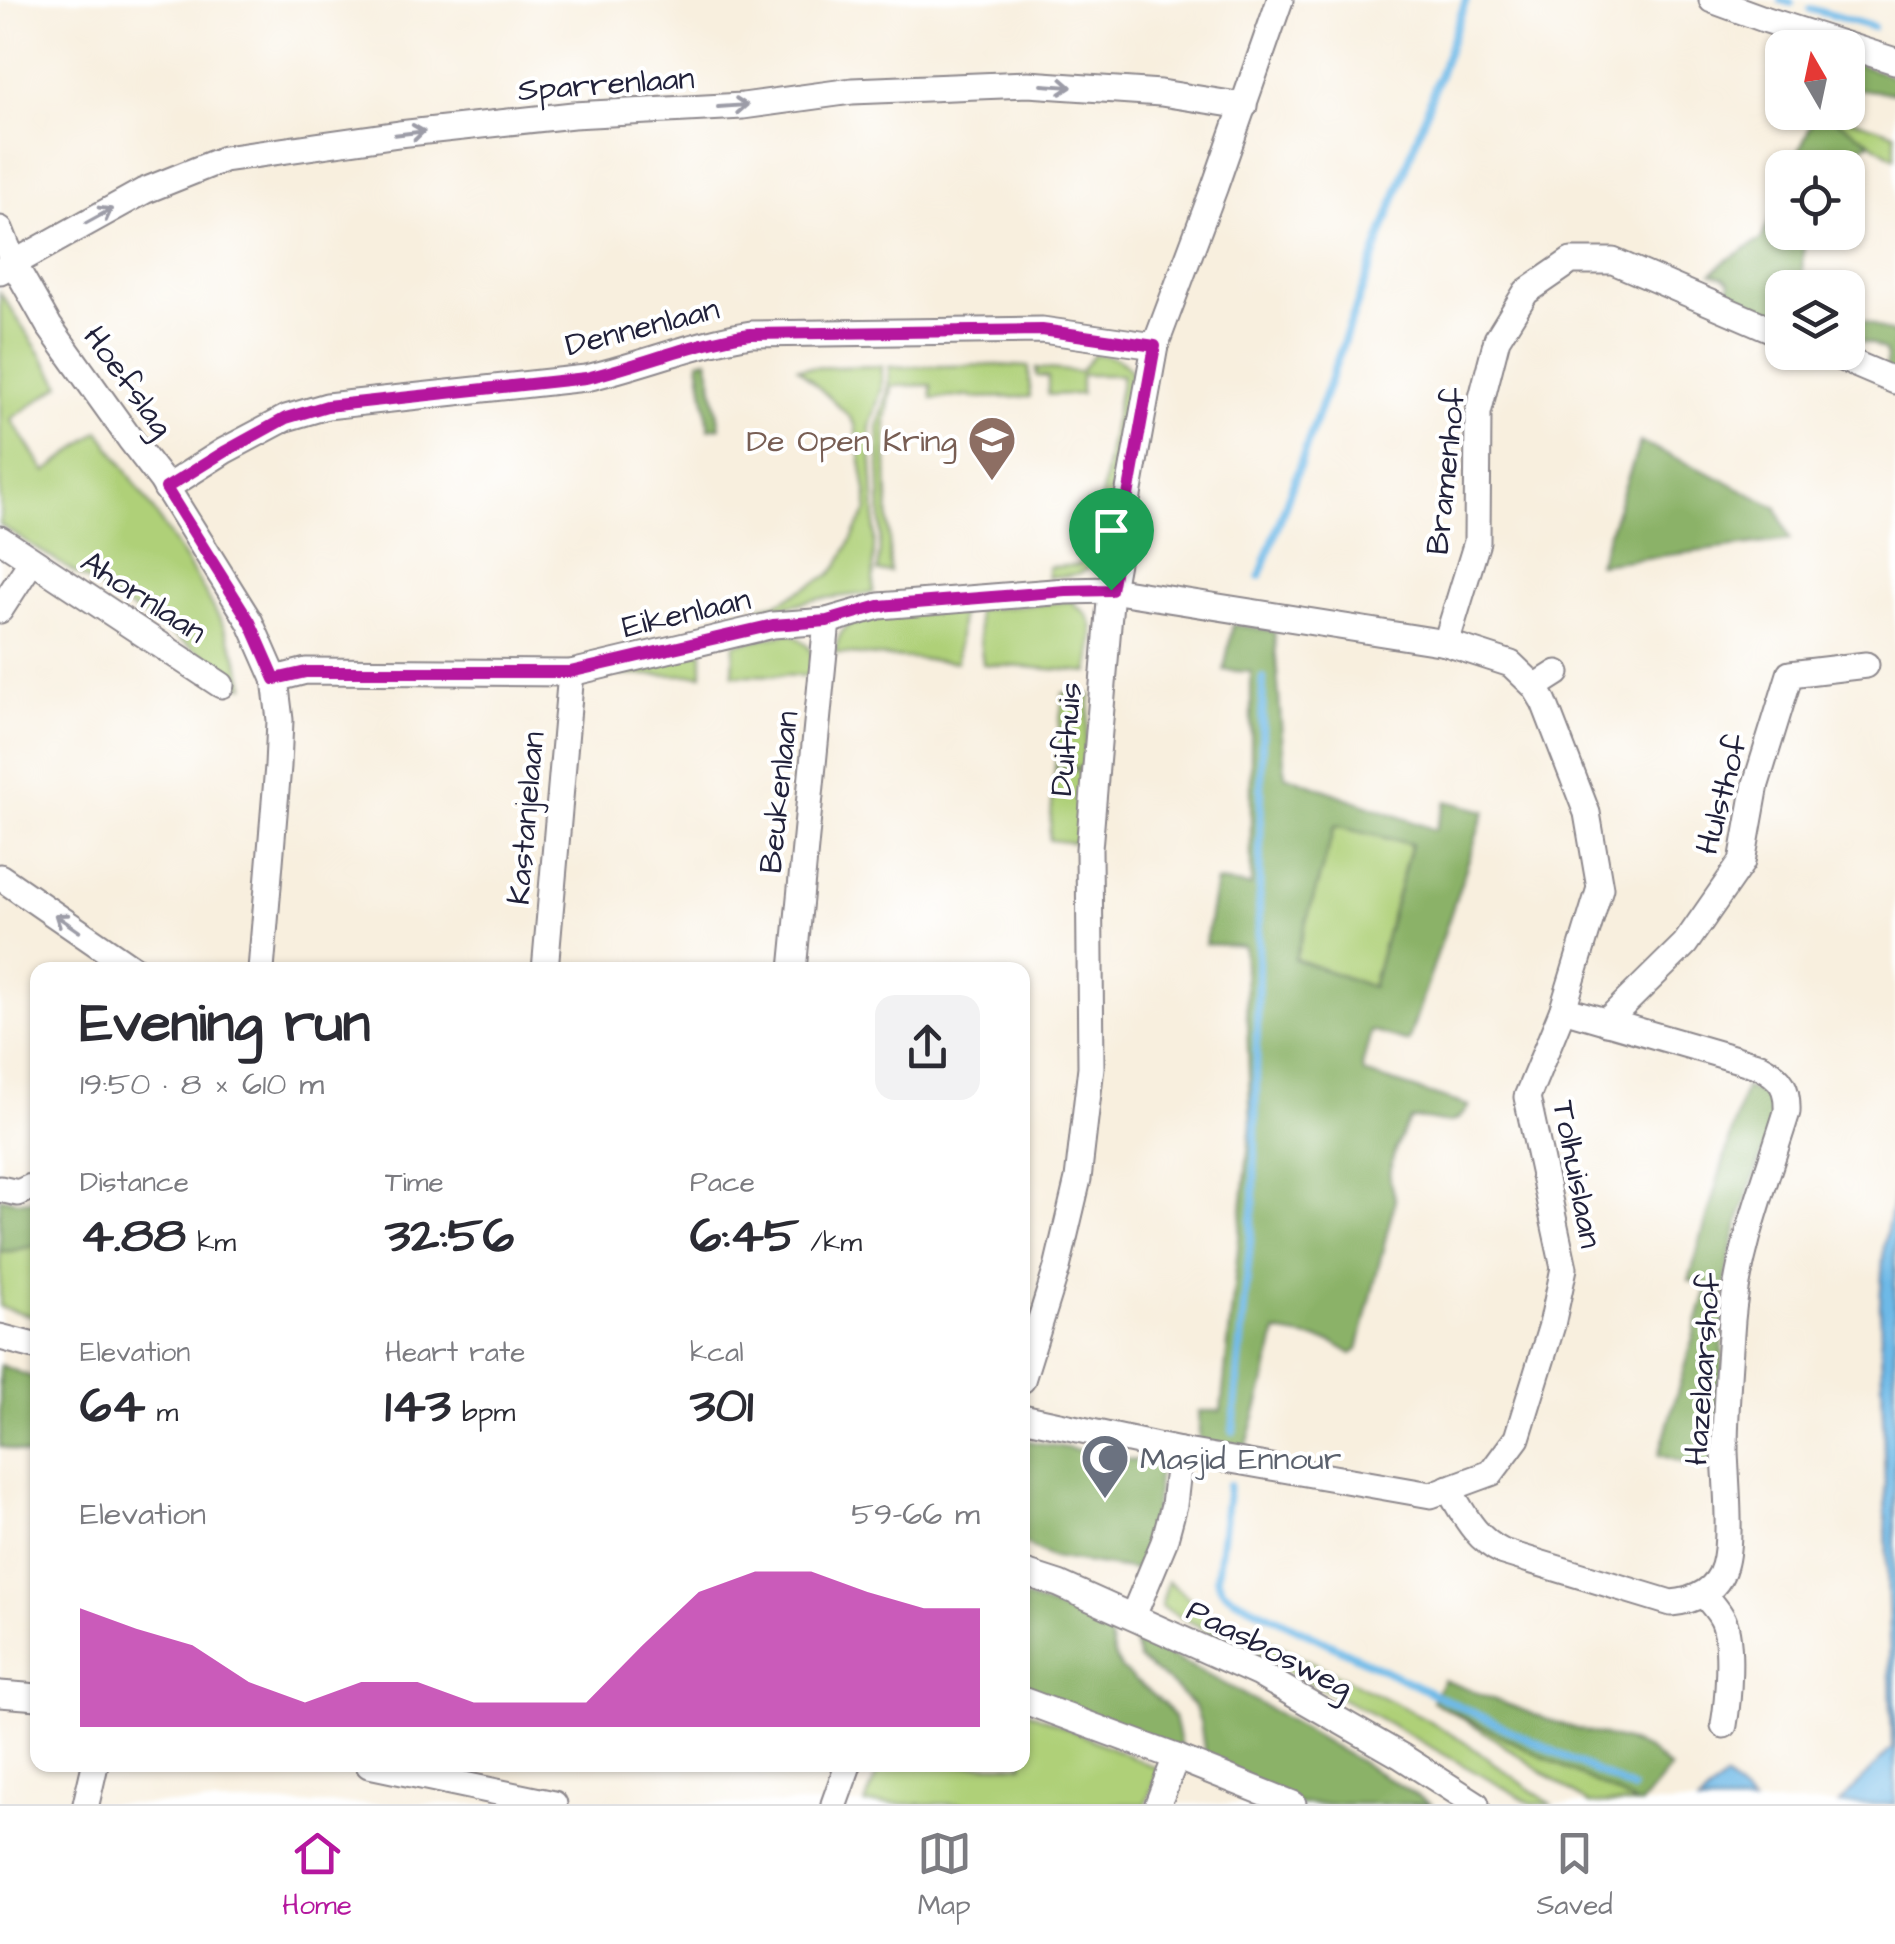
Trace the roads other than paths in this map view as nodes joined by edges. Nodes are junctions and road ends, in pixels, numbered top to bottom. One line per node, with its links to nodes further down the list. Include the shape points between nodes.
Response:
1 (1280, 0): 4 (street, Duifhuis)
2 (1712, 0): 3 (street)
3 (1895, 61)
4 (1244, 106): 6 (street, Sparrenlaan, one-way to 4, via 144,191 224,159 399,134 852,91 1028,84); 8 (street, Duifhuis)
5 (0, 229): 6 (street, Hoefslag)
6 (7, 267): 11 (street, Hoefslag)
7 (1765, 327): 17 (street, Bramenhof, via 1612,261 1571,261 1526,292 1498,339 1478,413 1476,542)
8 (1155, 346): 11 (street, Dennenlaan, via 1042,330 750,334 586,378 327,406 286,418); 14 (street, Duifhuis)
9 (1865, 368): 10 (street)
10 (1895, 381)
11 (166, 488): 21 (street, Hoefslag, via 250,622)
12 (0, 539): 13 (street, Ahornlaan)
13 (32, 562): 15 (street, Ahornlaan); 22 (street, Ahornlaan)
14 (1111, 590): 16 (street, Eikenlaan, via 879,606); 17 (street); 33 (street, Duifhuis, via 1089,849 1089,1085 1078,1179)
15 (0, 610)
16 (827, 621): 19 (street, Eikenlaan, via 773,625); 28 (street, Beukenlaan)
17 (1446, 643): 23 (street, via 1511,664)
18 (1866, 665): 30 (street, Hulsthof, via 1790,674 1756,784 1742,862 1685,944)
19 (570, 672): 21 (street, Eikenlaan, via 306,672); 27 (street, Kastanjelaan)
20 (1558, 673): 23 (street)
21 (275, 679): 26 (street, Hoefslag, via 278,766)
22 (221, 685)
23 (1536, 688): 29 (street, Tolhuislaan, via 1587,814 1600,888)
24 (0, 877): 25 (street, one-way to 24)
25 (123, 962)
26 (262, 962)
27 (546, 962)
28 (794, 962)
29 (1563, 1010): 30 (street, Hazelaarshof); 36 (street, Tolhuislaan, via 1527,1097 1564,1268 1552,1326 1517,1438 1490,1473)
30 (1606, 1022): 38 (street, Hazelaarshof, via 1760,1066 1774,1074 1787,1098 1740,1267 1725,1442 1727,1547 1724,1569)
31 (0, 1337): 32 (street)
32 (30, 1345)
33 (1030, 1354)
34 (1030, 1419): 35 (street, Tolhuislaan)
35 (1180, 1451): 36 (street, Tolhuislaan, via 1431,1495); 39 (street, via 1164,1542)
36 (1448, 1488): 38 (street, via 1478,1536 1502,1552 1671,1603)
37 (1030, 1575): 39 (street, Paasbosweg)
38 (1704, 1594): 43 (street, via 1724,1622)
39 (1133, 1616): 53 (street, Paasbosweg, via 1257,1673)
40 (0, 1694): 41 (street)
41 (30, 1696)
42 (1030, 1703): 44 (street)
43 (1724, 1725)
44 (1176, 1757): 51 (street); 52 (street)
45 (93, 1772): 48 (street)
46 (402, 1772): 49 (street)
47 (845, 1772): 50 (street)
48 (86, 1804)
49 (554, 1804)
50 (834, 1804)
51 (1158, 1804)
52 (1293, 1804)
53 (1476, 1804)

